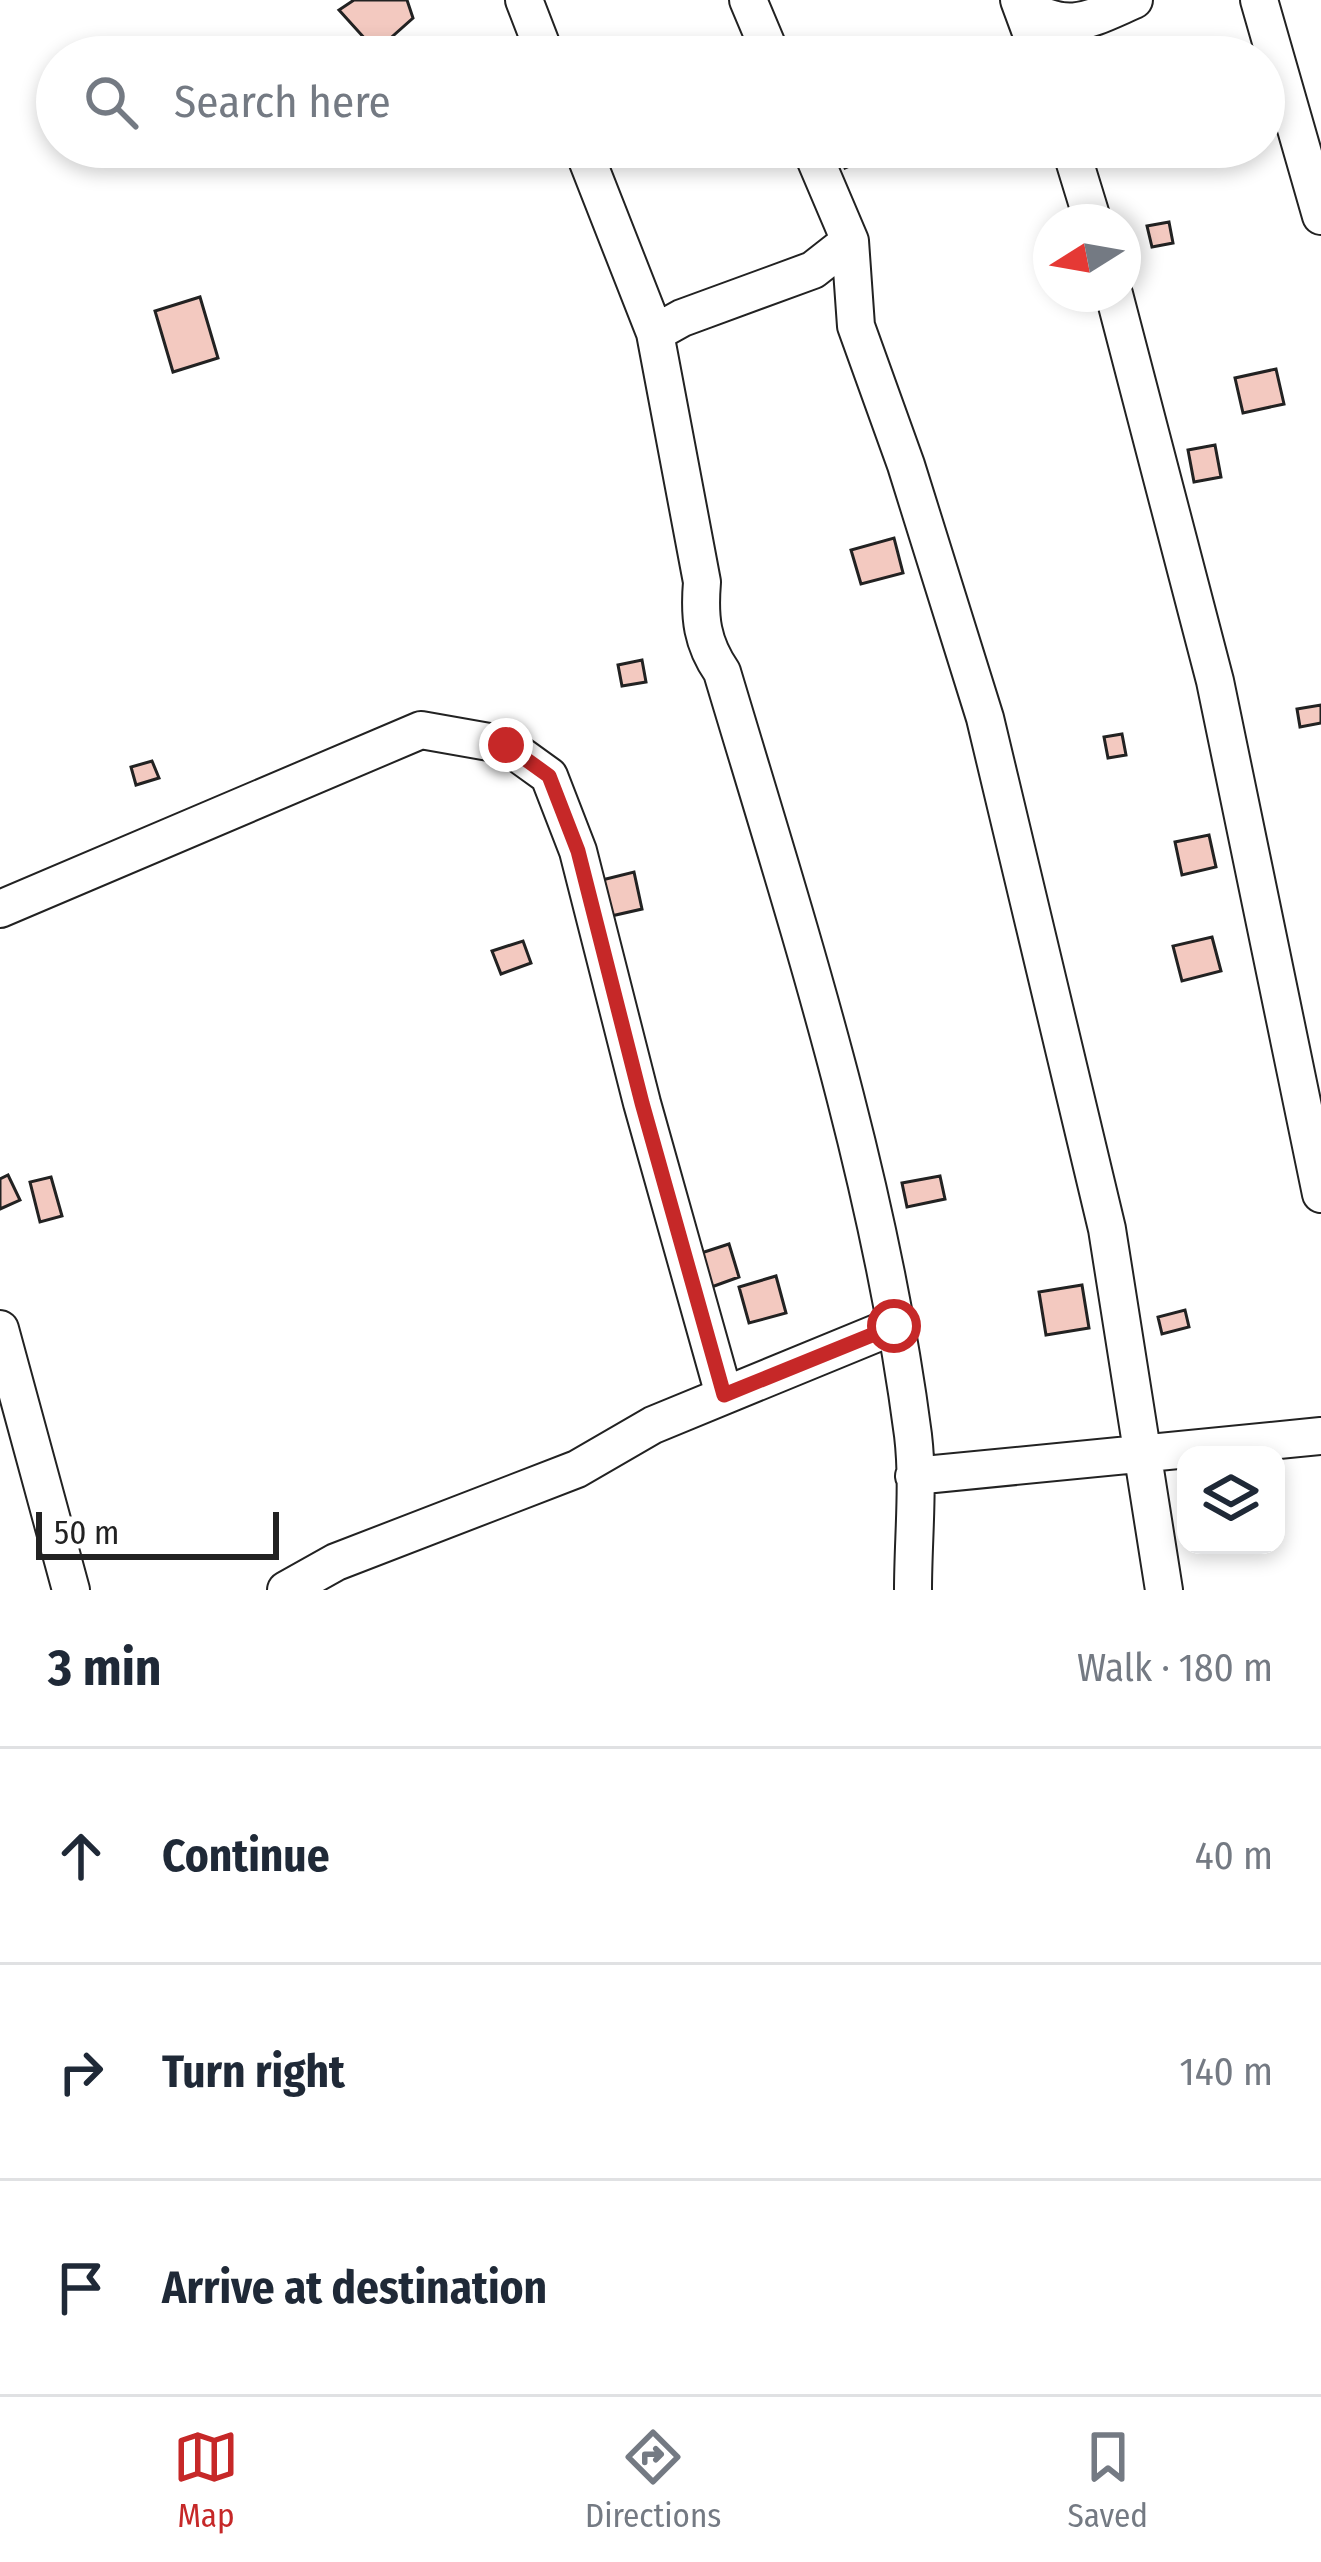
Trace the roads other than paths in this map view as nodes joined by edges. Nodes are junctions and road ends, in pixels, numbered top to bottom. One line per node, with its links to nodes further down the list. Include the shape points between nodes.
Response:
1 (524, 0): 6 (street)
2 (748, 0): 7 (street)
3 (1134, 0): 5 (street, via 1088,20 1052,22)
4 (1259, 0): 9 (street)
5 (1021, 3): 8 (street)
6 (538, 36)
7 (763, 36)
8 (1033, 36)
9 (1269, 36)
10 (1285, 91): 15 (street)
11 (590, 168): 18 (street)
12 (819, 168): 16 (street)
13 (1077, 168): 14 (street)
14 (1088, 204)
15 (1321, 216)
16 (850, 241): 18 (street, via 813,270); 25 (street, via 856,326 985,718 1107,1229)
17 (1119, 312): 20 (street, via 1215,681)
18 (656, 333): 21 (street, via 707,650 722,672 840,1067)
19 (0, 909): 23 (street, via 422,730 506,745 549,776 578,851)
20 (1321, 1194)
21 (894, 1326): 23 (street); 26 (street)
22 (0, 1329): 27 (street)
23 (724, 1395): 28 (street, via 577,1469 336,1562)
24 (1321, 1436): 25 (street)
25 (1142, 1454): 26 (street); 30 (street)
26 (914, 1475): 29 (street)
27 (71, 1590)
28 (286, 1590)
29 (913, 1590)
30 (1164, 1590)

